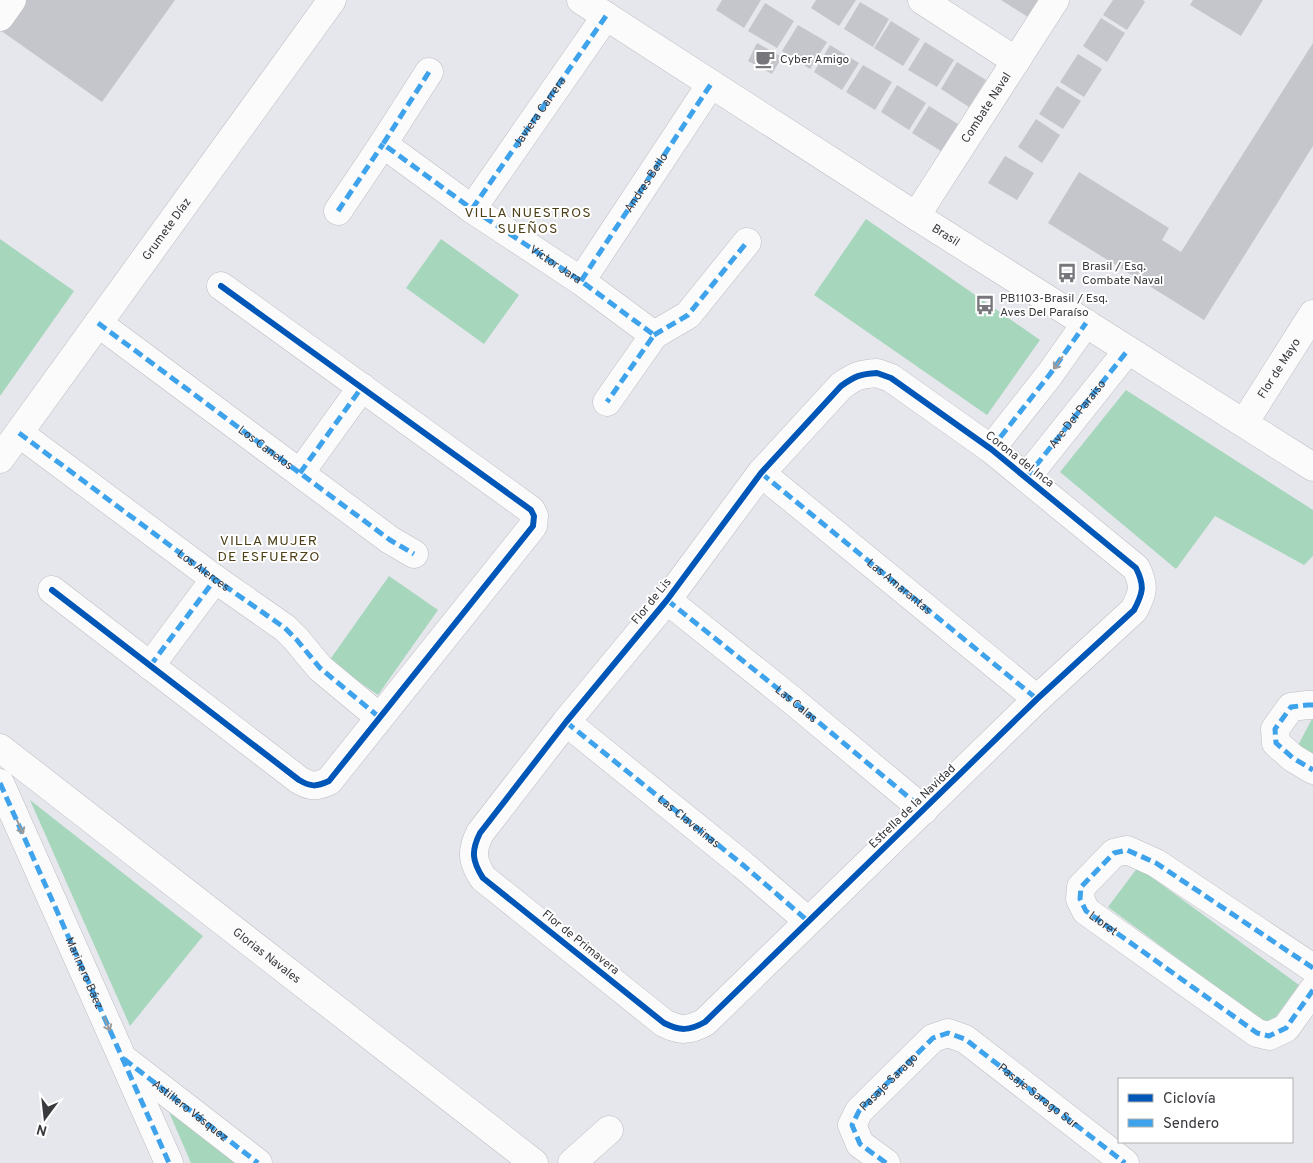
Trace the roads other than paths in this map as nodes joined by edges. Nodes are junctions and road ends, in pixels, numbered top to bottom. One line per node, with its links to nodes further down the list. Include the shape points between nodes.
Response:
1 (12, 0): 7 (street)
2 (332, 0): 20 (street, Grumete Díaz)
3 (581, 0): 6 (street, Brasil)
4 (922, 0): 8 (street)
5 (1055, 0): 8 (street, Combate Naval)
6 (606, 16): 10 (street, Brasil); 12 (street, Javiera Carrera)
7 (0, 17)
8 (1016, 60): 14 (street, Combate Naval)
9 (429, 72): 11 (street)
10 (711, 84): 14 (street, Brasil); 16 (street, Andres Bello)
11 (383, 144): 12 (street, Víctor Jara); 13 (street)
12 (472, 209): 16 (street, Víctor Jara)
13 (338, 211)
14 (916, 216): 19 (street, Brasil)
15 (747, 242): 21 (street, via 688,315)
16 (581, 281): 21 (street, Víctor Jara)
17 (221, 286): 24 (street)
18 (1313, 314): 26 (street, Flor de Mayo)
19 (1086, 323): 22 (street, Brasil); 28 (street, one-way to 28)
20 (108, 331): 27 (street, Grumete Díaz); 31 (street, Los Canelos)
21 (654, 335): 25 (street)
22 (1128, 350): 26 (street, Brasil); 33 (street, Ave Del Paraiso)
23 (864, 374): 28 (street, Corona del Inca, via 877,373 891,378); 32 (street, Flor de Lis, via 841,386)
24 (362, 388): 31 (street); 42 (street, via 532,510 534,516 533,526)
25 (607, 402)
26 (1244, 423): 30 (street, Brasil)
27 (19, 433): 29 (street, Grumete Díaz); 35 (street, Los Alerces)
28 (991, 450): 33 (street, Corona del Inca)
29 (0, 459)
30 (1313, 467)
31 (300, 473): 34 (street, Los Canelos)
32 (761, 473): 38 (street, Flor de Lis); 40 (street, Las Amarantas)
33 (1026, 478): 36 (street, Corona del Inca, via 1136,568)
34 (414, 554)
35 (215, 579): 39 (street); 42 (street, Los Alerces, via 285,628 320,668)
36 (1143, 588): 40 (street, Estrella de la Navidad, via 1134,610)
37 (52, 590): 39 (street)
38 (667, 600): 43 (street, Flor de Lis); 47 (street, Las Calas)
39 (150, 666): 42 (street, via 308,785 316,786 329,780)
40 (1037, 699): 47 (street, Estrella de la Navidad)
41 (1313, 705): 45 (street, via 1291,707 1276,729 1276,743)
42 (379, 717)
43 (566, 722): 48 (street, Flor de Lis, via 480,833 474,845); 49 (street, Las Clavelinas)
44 (0, 748): 58 (street, Glorias Navales)
45 (1313, 770)
46 (0, 783): 54 (street, Marinero Báez, one-way to 54)
47 (924, 810): 49 (street, Estrella de la Navidad)
48 (474, 857): 52 (street, Flor de Primavera, via 483,878 664,1023)
49 (808, 921): 52 (street, Estrella de la Navidad, via 705,1022)
50 (1313, 968): 51 (street, Lloret, via 1156,863 1127,850 1114,853 1081,887 1080,899 1086,911 1257,1032 1270,1036 1286,1028)
51 (1313, 990)
52 (686, 1029)
53 (948, 1033): 60 (street, Pasaje Sarago, via 933,1038 858,1111 852,1125 860,1144); 61 (street, Pasaje Sarago Sur, via 965,1040)
54 (122, 1058): 56 (street, Marinero Báez); 57 (street, Astillero Vásquez)
55 (609, 1130): 59 (street)
56 (169, 1163)
57 (258, 1163)
58 (534, 1163)
59 (572, 1163)
60 (886, 1163)
61 (1125, 1163)

